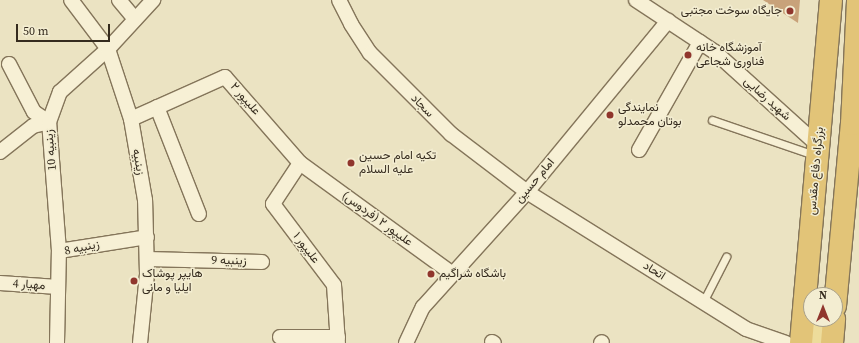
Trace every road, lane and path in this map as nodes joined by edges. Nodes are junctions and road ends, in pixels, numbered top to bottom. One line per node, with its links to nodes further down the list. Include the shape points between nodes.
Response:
1 (71, 0): 11 (street, زینبیه)
2 (119, 0): 8 (street)
3 (152, 0): 8 (street)
4 (339, 0): 22 (street, سجاد, via 370,53 451,134)
5 (636, 0): 9 (street, شهید رضایی)
6 (831, 0): 18 (highway, بزرگراه دفاع مقدس)
7 (858, 0): 21 (highway)
8 (135, 19): 11 (street)
9 (668, 21): 10 (street, شهید رضایی); 22 (street, امام حسین)
10 (700, 42): 17 (street); 18 (street, شهید رضایی, via 715,52)
11 (108, 49): 14 (street, زینبیه); 16 (street, زینبیه 10, via 60,92)
12 (10, 64): 16 (street, via 34,112)
13 (158, 107): 14 (street, علیپور ۲); 20 (street, علیپور ۲, via 225,77); 23 (street)
14 (131, 118): 24 (street, زینبیه, via 145,200)
15 (712, 120): 18 (lane)
16 (49, 122): 19 (street, via 33,126); 26 (street, زینبیه 10)
17 (639, 150)
18 (818, 150): 25 (highway, بزرگراه دفاع مقدس)
19 (0, 152)
20 (300, 163): 30 (street, علیپور ۲ (فردوس)); 39 (street, علیپور ۱, via 273,204 334,285)
21 (853, 186): 34 (highway)
22 (527, 192): 30 (street, امام حسین); 35 (street, اتحاد)
23 (198, 214)
24 (147, 237): 26 (street, زینبیه 8); 28 (street, زینبیه)
25 (810, 238): 33 (main road); 44 (highway, بزرگراه دفاع مقدس)
26 (59, 251): 32 (street, زینبیه 8)
27 (726, 257): 35 (lane)
28 (147, 259): 29 (street, زینبیه 9); 41 (street, زینبیه)
29 (262, 262)
30 (453, 274): 42 (street, امام حسین, via 423,307)
31 (0, 283): 32 (street, مهیار 4)
32 (58, 287): 40 (street, زینبیه 8)
33 (814, 287)
34 (838, 287)
35 (703, 302): 43 (street, اتحاد, via 746,329)
36 (815, 327): 45 (main road)
37 (833, 327): 46 (highway)
38 (280, 337): 39 (street)
39 (338, 340)
40 (57, 343)
41 (140, 343)
42 (406, 343)
43 (786, 343)
44 (801, 343)
45 (813, 343)
46 (832, 343)

